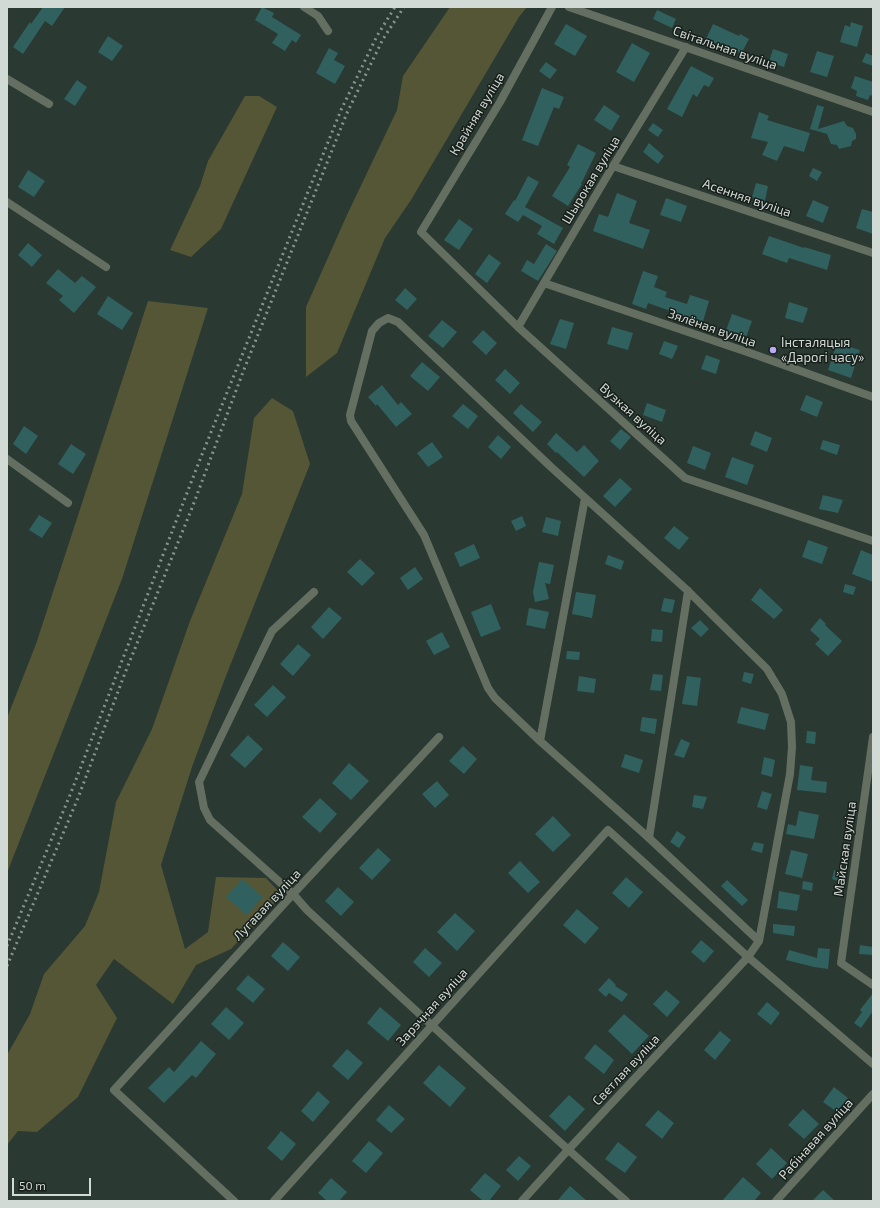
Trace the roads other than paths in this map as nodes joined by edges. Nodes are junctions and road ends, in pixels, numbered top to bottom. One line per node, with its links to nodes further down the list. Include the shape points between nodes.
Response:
1 (304, 7): 4 (street, via 318,16)
2 (552, 7): 11 (street, Крайняя вуліца, via 500,102)
3 (569, 7): 5 (street, Світальная вуліца)
4 (328, 31)
5 (686, 46): 8 (street, Світальная вуліца); 9 (street, Шырокая вуліца)
6 (7, 79): 7 (street)
7 (49, 104)
8 (873, 112)
9 (613, 166): 12 (street, Асенняя вуліца); 14 (street, Шырокая вуліца)
10 (7, 202): 13 (street)
11 (421, 232): 15 (street, Вузкая вуліца)
12 (873, 253)
13 (106, 267)
14 (544, 283): 15 (street, Шырокая вуліца); 16 (street, Зялёная вуліца)
15 (518, 326): 20 (street, Вузкая вуліца, via 685,478)
16 (873, 397)
17 (7, 459): 19 (street)
18 (585, 498): 21 (street); 25 (street); 25 (street, via 398,322 388,318 372,331 350,415 351,421 424,535 488,688 495,698)
19 (68, 503)
20 (873, 540)
21 (688, 591): 26 (street); 28 (street, via 766,669 782,694 791,722 790,774)
22 (314, 592): 27 (street, via 272,631 199,782 204,808 210,820)
23 (439, 737): 27 (street, Лугавая вуліца)
24 (873, 737): 30 (street, Майская вуліца, via 841,963)
25 (540, 741): 26 (street)
26 (649, 838): 28 (street)
27 (293, 894): 31 (street, via 307,910); 35 (street, Лугавая вуліца, via 114,1090)
28 (759, 940): 29 (street, Светлая вуліца)
29 (748, 957): 31 (street, Зарэчная вуліца, via 608,830); 32 (street); 34 (street, Светлая вуліца)
30 (873, 985)
31 (432, 1025): 34 (street); 36 (street, Зарэчная вуліца)
32 (873, 1064)
33 (873, 1094): 39 (street, Рабінавая вуліца)
34 (568, 1150): 37 (street, Светлая вуліца); 38 (street)
35 (234, 1201)
36 (274, 1201)
37 (522, 1201)
38 (626, 1201)
39 (776, 1201)

